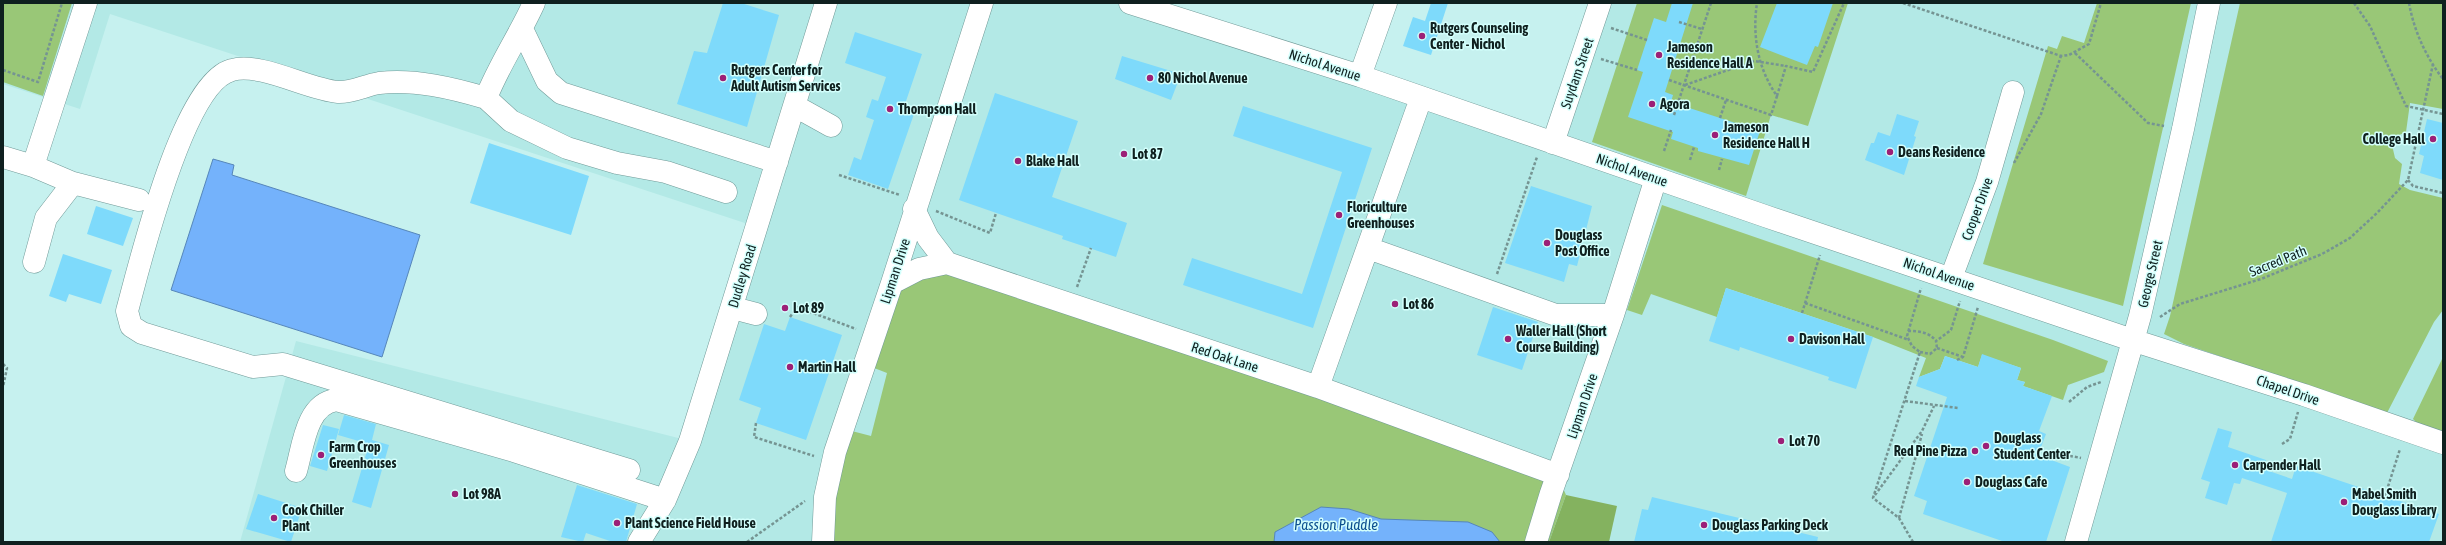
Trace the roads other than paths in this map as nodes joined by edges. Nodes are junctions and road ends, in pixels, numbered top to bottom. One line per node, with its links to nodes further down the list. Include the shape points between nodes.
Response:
1 (86, 3): 20 (street)
2 (534, 3): 10 (street)
3 (826, 3): 15 (street, Dudley Road)
4 (982, 3): 25 (street, Lipman Drive)
5 (1130, 3): 8 (street, Nichol Avenue)
6 (1386, 3): 11 (street)
7 (2209, 3): 34 (street, George Street, via 2183,129 2140,316)
8 (1167, 9): 11 (street, Nichol Avenue)
9 (1597, 13): 17 (street, Suydam Street)
10 (522, 29): 13 (street, via 493,80); 19 (street, via 547,81 561,93)
11 (1360, 76): 14 (street, Nichol Avenue)
12 (2013, 92): 30 (street, Cooper Drive, via 1987,182)
13 (486, 98): 23 (street, via 511,121 566,148 617,163 673,174); 24 (street, via 412,81 338,92 258,71 232,70 219,76 208,86)
14 (1421, 98): 17 (street, Nichol Avenue); 26 (street)
15 (795, 106): 16 (street); 19 (street, Dudley Road)
16 (831, 126)
17 (1548, 141): 21 (street, Nichol Avenue)
18 (3, 157): 20 (street)
19 (777, 162): 31 (street, Dudley Road)
20 (33, 166): 22 (street)
21 (1656, 178): 30 (street, Nichol Avenue); 33 (street, Lipman Drive)
22 (81, 185): 24 (street); 27 (street, via 46,218)
23 (726, 192)
24 (147, 204): 37 (street, via 127,311 131,326 142,333 253,367 283,364)
25 (915, 206): 28 (street, via 928,238); 29 (street, Lipman Drive)
26 (1368, 248): 33 (street, via 1556,315); 35 (street)
27 (34, 262)
28 (947, 263): 29 (street, via 919,269); 35 (street, Red Oak Lane)
29 (892, 283): 42 (street, Lipman Drive, via 834,452 825,497)
30 (1967, 284): 34 (street, Nichol Avenue)
31 (733, 308): 32 (street); 40 (street, Dudley Road, via 690,441)
32 (756, 314)
33 (1613, 315): 39 (street, Lipman Drive)
34 (2132, 340): 36 (street, Chapel Drive, via 2304,394); 44 (street, George Street)
35 (1318, 387): 39 (street, Red Oak Lane)
36 (2443, 443)
37 (629, 470)
38 (296, 471): 40 (street, via 316,409 327,401 336,400 514,451)
39 (1558, 475): 43 (street, Lipman Drive)
40 (665, 500): 41 (street, Dudley Road)
41 (639, 542)
42 (823, 542)
43 (1536, 542)
44 (2076, 542)

